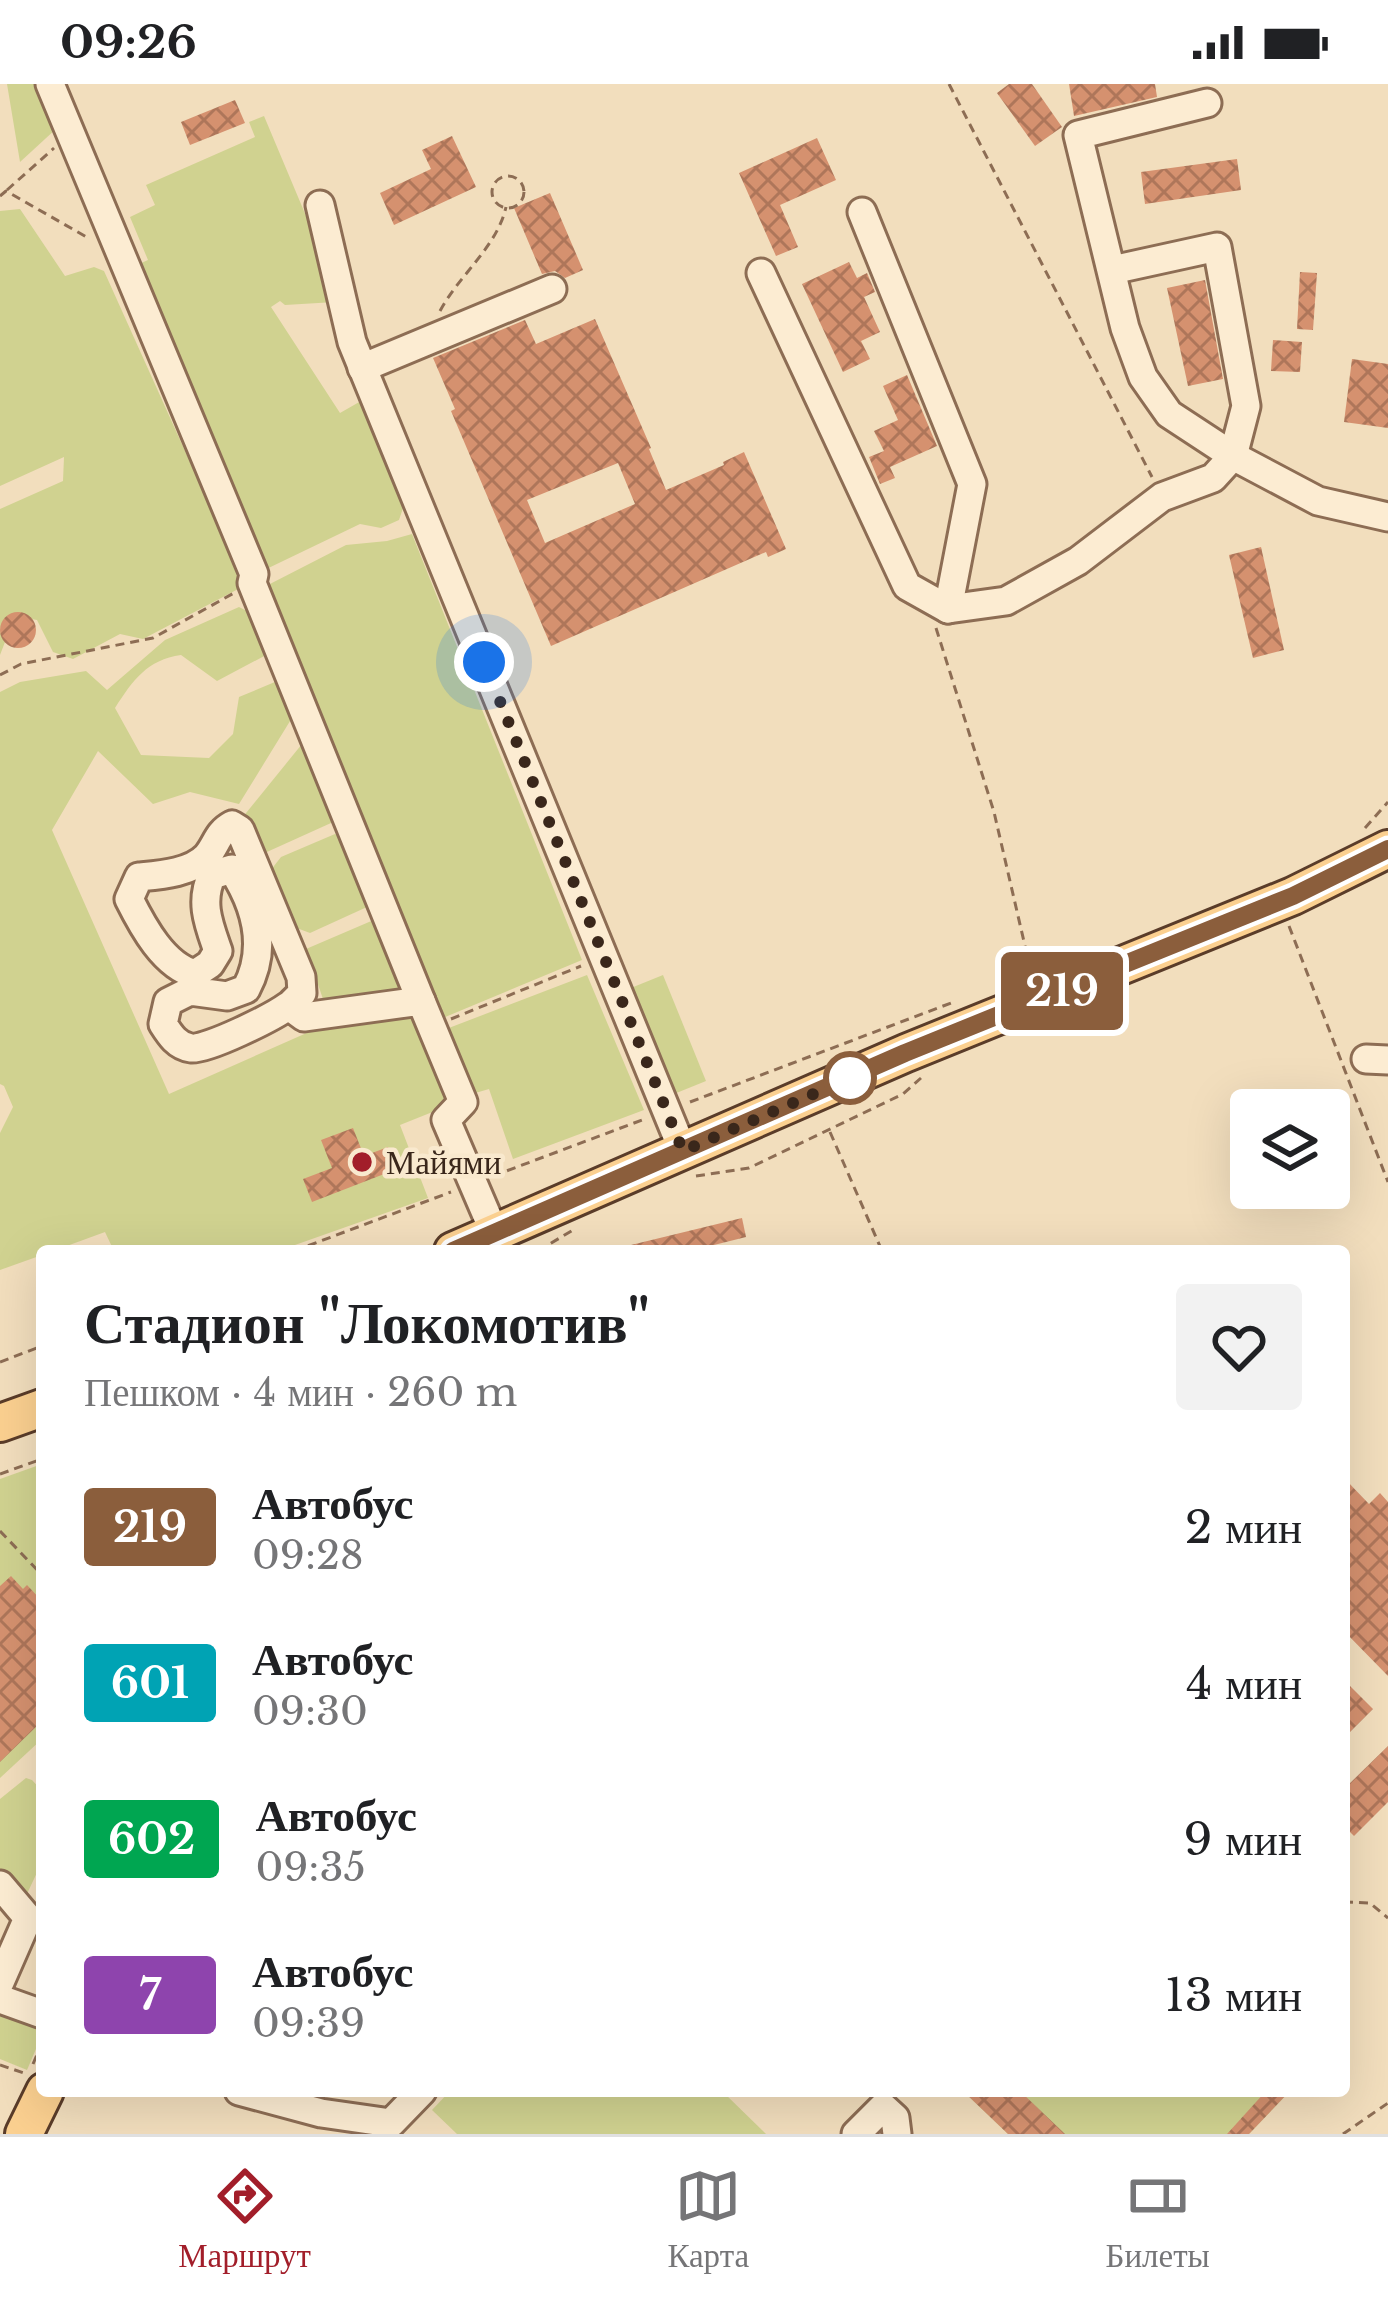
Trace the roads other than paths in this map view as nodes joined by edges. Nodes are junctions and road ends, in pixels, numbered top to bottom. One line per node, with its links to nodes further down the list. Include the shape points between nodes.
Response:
1 (50, 84): 15 (street)
2 (1207, 103): 3 (street)
3 (1171, 108): 6 (street, via 1078,135)
4 (320, 205): 9 (street)
5 (862, 212): 12 (street, via 973,484)
6 (1112, 270): 10 (street, via 1143,377 1169,414); 10 (street, via 1217,247 1246,406)
7 (761, 273): 12 (street, via 908,586)
8 (551, 289): 9 (street)
9 (362, 368): 16 (street, via 605,957)
10 (1233, 456): 11 (street, via 1318,501); 12 (street, via 1213,478 1162,497 1078,562 1006,601)
11 (1388, 517)
12 (948, 609)
13 (1388, 849): 16 (main road, via 1289,906 905,1053)
14 (289, 1006): 14 (street, via 302,993 301,977 240,830 224,829 192,866 139,877 129,899 180,970 196,974 218,951 205,915 212,875 232,869 254,915 259,948 246,989 227,996 190,991 168,1003 163,1024 171,1037 200,1048); 15 (street, via 304,1017)
15 (426, 1014): 17 (street, via 463,1102 446,1120)
16 (682, 1165): 17 (main road)
17 (494, 1232): 18 (main road)
18 (466, 1245)
19 (36, 1410): 20 (main road)
20 (0, 1423)
21 (0, 1886): 22 (street, via 28,1918)
22 (0, 1982)
23 (0, 1999): 24 (street)
24 (36, 2012)
25 (36, 2087): 29 (main road)
26 (261, 2097): 27 (street, via 392,2123)
27 (416, 2097)
28 (863, 2114): 30 (street, via 883,2107)
29 (24, 2134)
30 (897, 2134)

